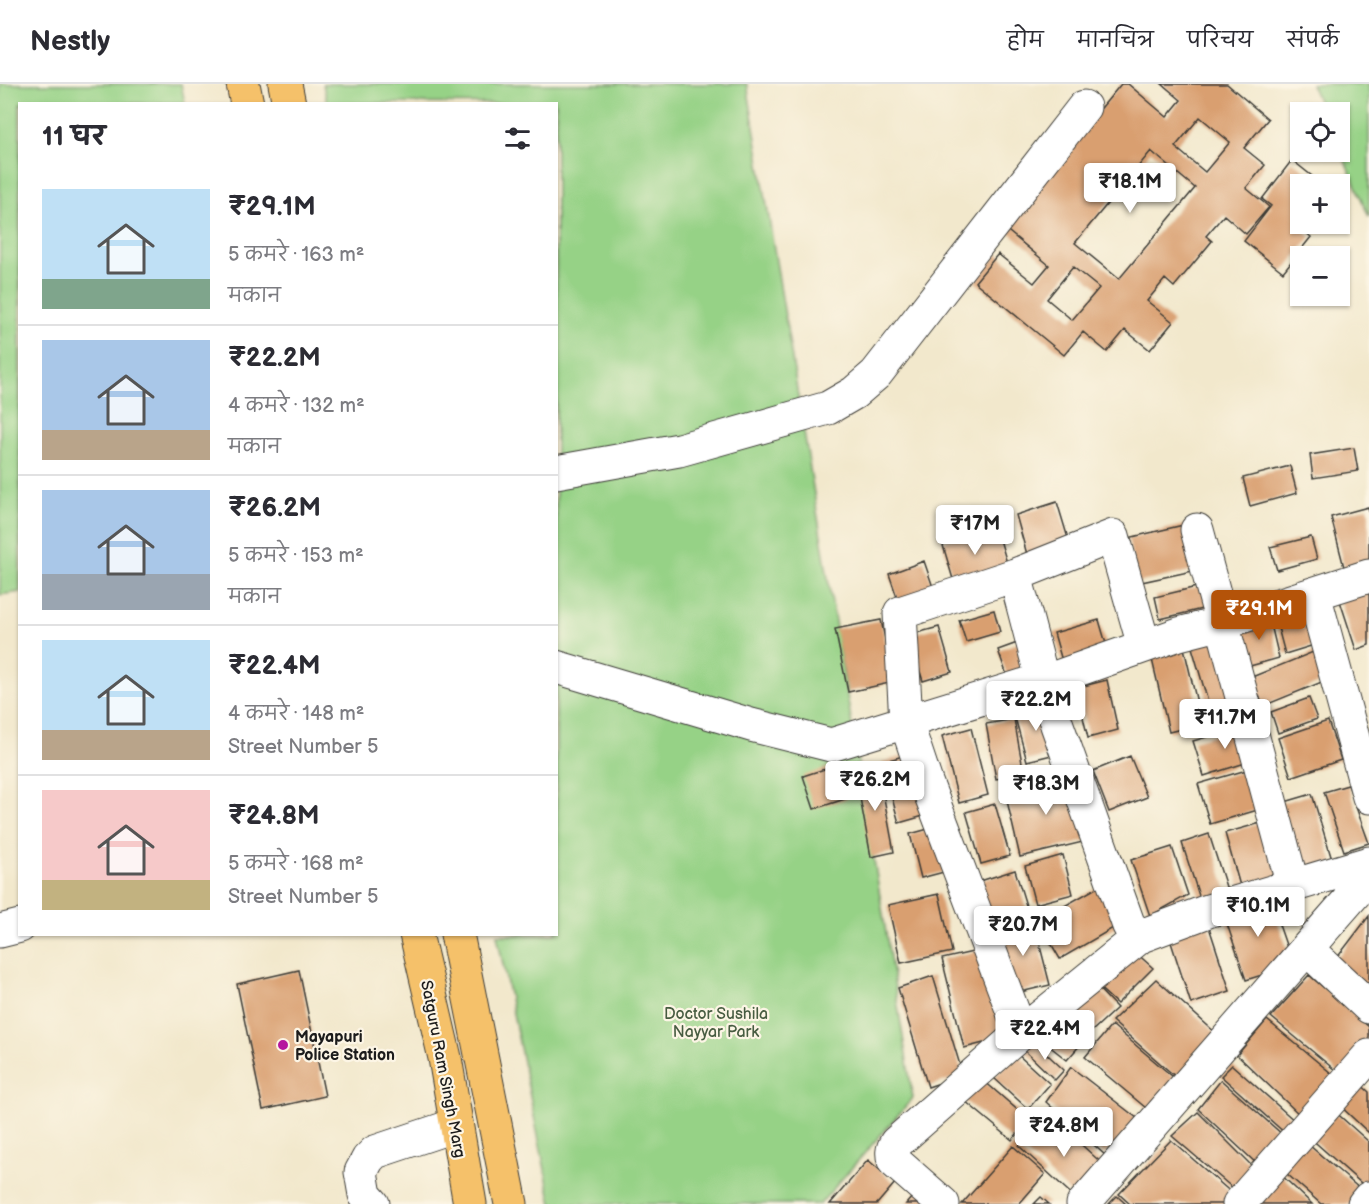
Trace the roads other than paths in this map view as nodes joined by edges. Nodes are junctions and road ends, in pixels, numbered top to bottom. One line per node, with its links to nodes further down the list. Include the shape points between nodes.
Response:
1 (243, 84): 3 (main road)
2 (285, 84): 4 (main road)
3 (247, 102)
4 (289, 102)
5 (1084, 107): 6 (street, via 876,374 854,393 828,408 679,450)
6 (558, 472)
7 (1197, 530): 11 (street)
8 (1015, 575): 12 (street, via 1113,536); 14 (street); 15 (street, via 900,613)
9 (1369, 576): 10 (street)
10 (1314, 594): 11 (street); 16 (street)
11 (1222, 623): 12 (street); 19 (street)
12 (1144, 646): 14 (street)
13 (558, 668): 15 (street, via 751,726 831,745)
14 (1043, 682): 15 (street, via 1035,681); 24 (street, via 1129,926)
15 (906, 722): 27 (street)
16 (1369, 797)
17 (1369, 863): 19 (street)
18 (1369, 877): 25 (street)
19 (1293, 886): 24 (street)
20 (18, 926): 21 (street)
21 (0, 931)
22 (417, 936): 29 (main road, Satguru Ram Singh Marg)
23 (457, 936): 33 (main road)
24 (1141, 936): 27 (street)
25 (1307, 949): 26 (street); 35 (street)
26 (1369, 1007)
27 (1021, 1033): 34 (street, via 893,1149 894,1161)
28 (1369, 1056): 36 (street)
29 (456, 1125): 31 (street, via 375,1152 361,1172 365,1194); 32 (main road, Satguru Ram Singh Marg)
30 (1369, 1198): 37 (street)
31 (373, 1204)
32 (470, 1204)
33 (511, 1204)
34 (943, 1204)
35 (1083, 1204)
36 (1239, 1204)
37 (1364, 1204)

